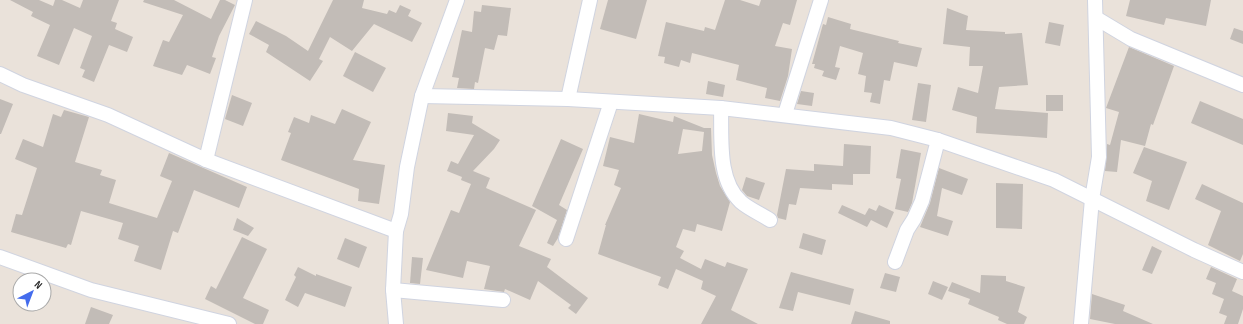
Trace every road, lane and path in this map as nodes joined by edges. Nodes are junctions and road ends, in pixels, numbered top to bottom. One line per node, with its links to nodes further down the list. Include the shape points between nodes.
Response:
1 (245, 0): 15 (street)
2 (457, 0): 9 (street)
3 (590, 0): 10 (street)
4 (821, 0): 13 (street)
5 (1095, 0): 6 (street)
6 (1096, 18): 8 (street, via 1131,39); 16 (street, via 1099,157)
7 (0, 74): 15 (street, via 23,86 108,115)
8 (1243, 85)
9 (422, 96): 10 (street); 18 (street)
10 (568, 99): 11 (street)
11 (611, 102): 12 (street); 19 (street)
12 (721, 108): 13 (street); 17 (street, via 724,168 732,189 742,202)
13 (785, 114): 14 (street, via 891,128)
14 (938, 140): 16 (street, via 1054,180); 21 (street, via 922,201)
15 (206, 160): 18 (street)
16 (1092, 199): 22 (street); 27 (street)
17 (770, 220)
18 (396, 231): 23 (street)
19 (566, 239)
20 (0, 257): 25 (street, via 91,290)
21 (895, 262)
22 (1243, 272)
23 (393, 290): 24 (street); 26 (street)
24 (502, 300)
25 (229, 324)
26 (396, 324)
27 (1080, 324)

